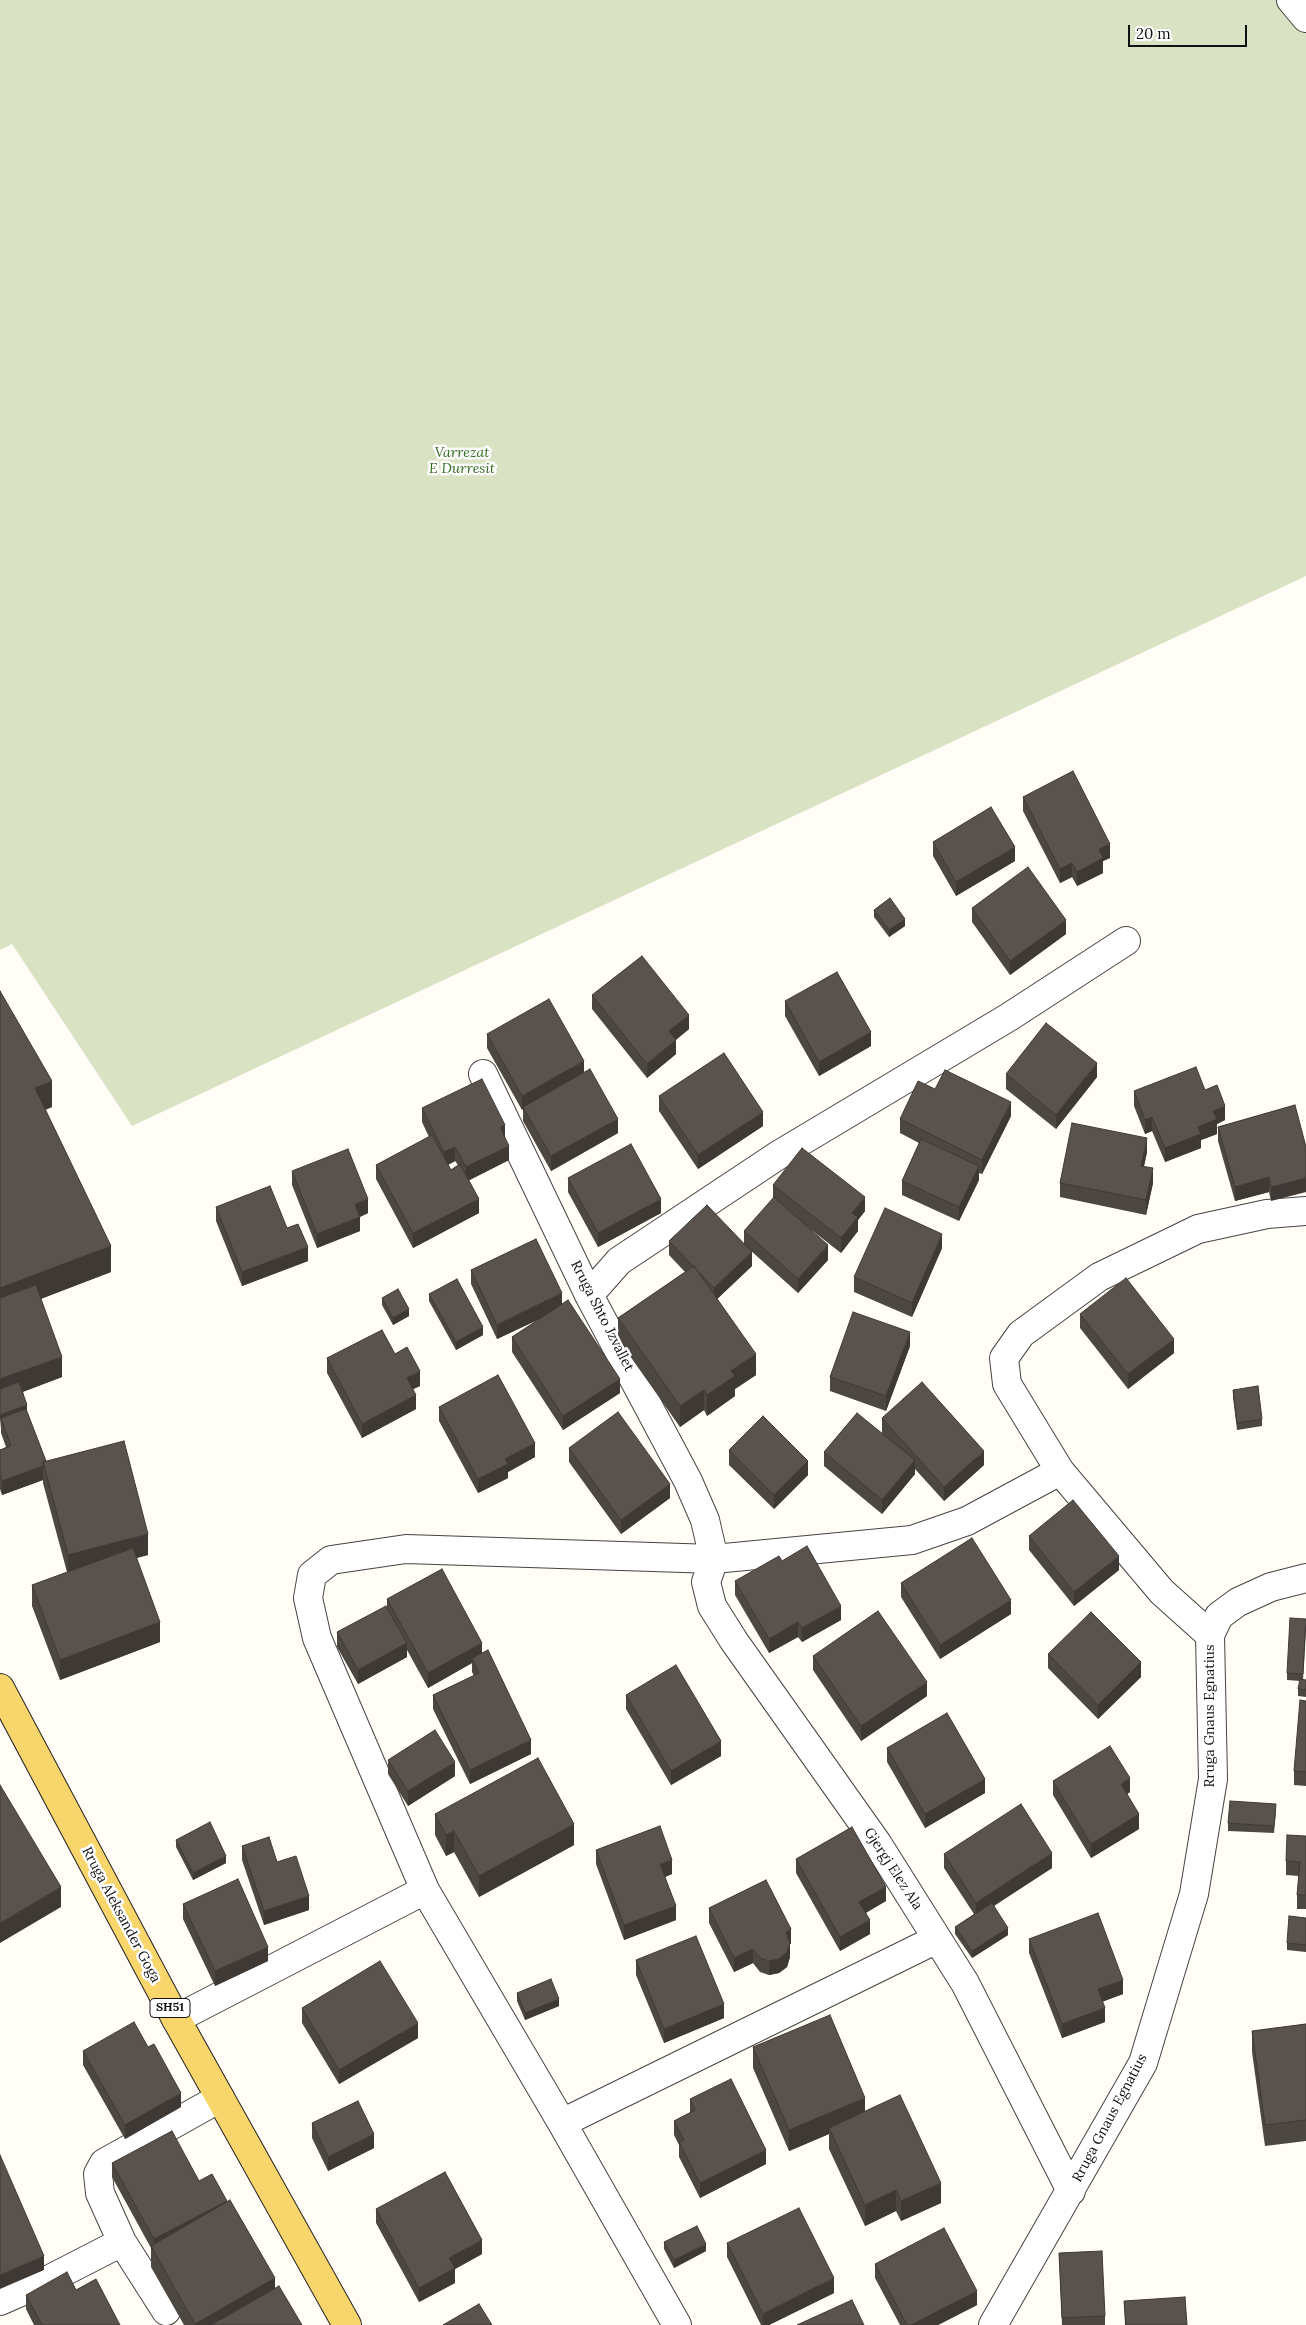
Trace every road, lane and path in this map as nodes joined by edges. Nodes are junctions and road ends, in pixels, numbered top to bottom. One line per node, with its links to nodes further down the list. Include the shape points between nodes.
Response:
1 (1291, 0): 2 (street)
2 (1306, 18)
3 (1126, 942): 6 (street, via 780,1154 619,1261)
4 (483, 1074): 6 (street, Rruga Shto Jzvallet)
5 (1306, 1211): 7 (street, Rruga Gnaus Egnatius, via 1267,1214 1198,1229 1099,1277 1020,1334 1004,1358 1007,1384)
6 (589, 1295): 8 (street, Rruga Shto Jzvallet, via 688,1481 705,1520)
7 (1060, 1471): 8 (street, via 967,1522 912,1540); 10 (street, Rruga Gnaus Egnatius, via 1162,1592)
8 (714, 1559): 12 (street, via 406,1549 331,1560 312,1575 308,1598 317,1638); 13 (street, Gjergj Elez Ala, via 706,1582 712,1606 877,1843)
9 (1306, 1578): 10 (street, via 1271,1587 1238,1602 1219,1616)
10 (1210, 1635): 17 (street, Rruga Gnaus Egnatius, via 1213,1779 1194,1894 1143,2063)
11 (0, 1688): 14 (main road, Rruga Aleksander Goga / SH51)
12 (425, 1890): 14 (street); 16 (street)
13 (937, 1939): 16 (street); 17 (street, Gjergj Elez Ala, via 965,1983)
14 (176, 2019): 15 (main road, Rruga Aleksander Goga / SH51)
15 (220, 2098): 18 (street, via 104,2164 98,2174 100,2193); 21 (main road, Rruga Aleksander Goga / SH51)
16 (562, 2123): 22 (street)
17 (1071, 2191): 23 (street, Rruga Gnaus Egnatius)
18 (122, 2242): 19 (street); 20 (street)
19 (0, 2301)
20 (166, 2311)
21 (347, 2325)
22 (677, 2325)
23 (992, 2325)

